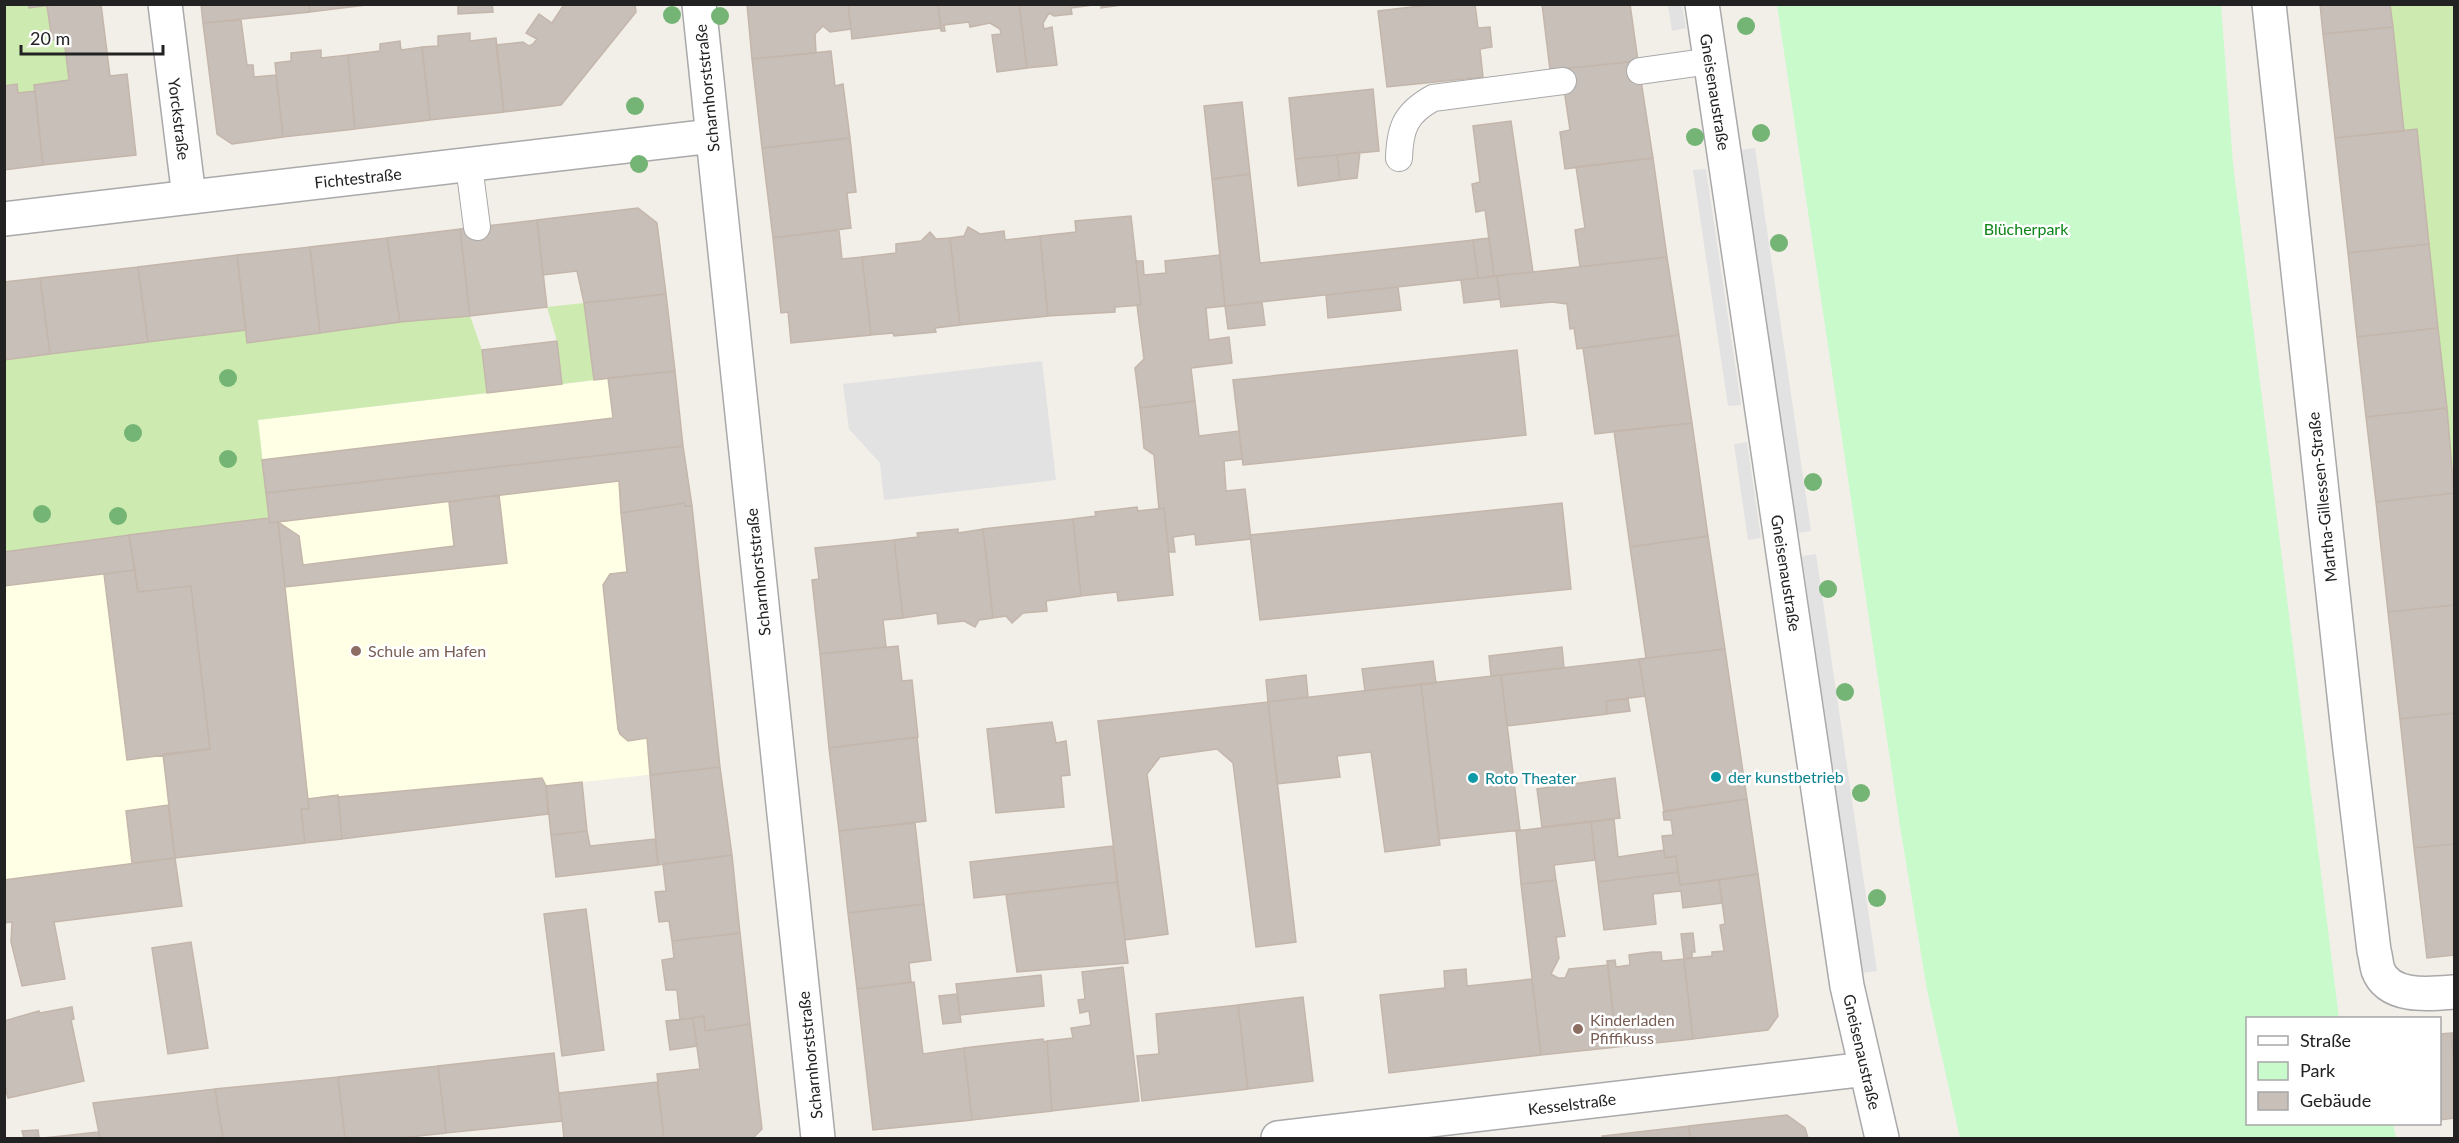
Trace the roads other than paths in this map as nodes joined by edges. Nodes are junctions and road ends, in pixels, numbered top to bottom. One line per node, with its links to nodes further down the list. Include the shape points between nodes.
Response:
1 (165, 4): 11 (street, Yorckstraße)
2 (699, 4): 8 (street, Scharnhorststraße)
3 (1702, 4): 5 (street, Gneisenaustraße)
4 (2269, 4): 14 (street, Martha-Gillessen-Straße, via 2374,951 2379,971 2390,985 2405,993)
5 (1711, 61): 6 (lane); 15 (street, Gneisenaustraße, via 1834,902)
6 (1640, 71)
7 (1563, 81): 9 (lane, via 1433,98 1418,106 1402,128)
8 (712, 136): 10 (street, Fichtestraße); 16 (street, Scharnhorststraße)
9 (1399, 158)
10 (469, 166): 11 (street, Fichtestraße); 13 (lane)
11 (189, 197): 12 (street, Fichtestraße)
12 (4, 219)
13 (477, 227)
14 (2454, 992)
15 (1866, 1070): 17 (street, Kesselstraße); 18 (street, Gneisenaustraße)
16 (819, 1138)
17 (1278, 1138)
18 (1882, 1138)

